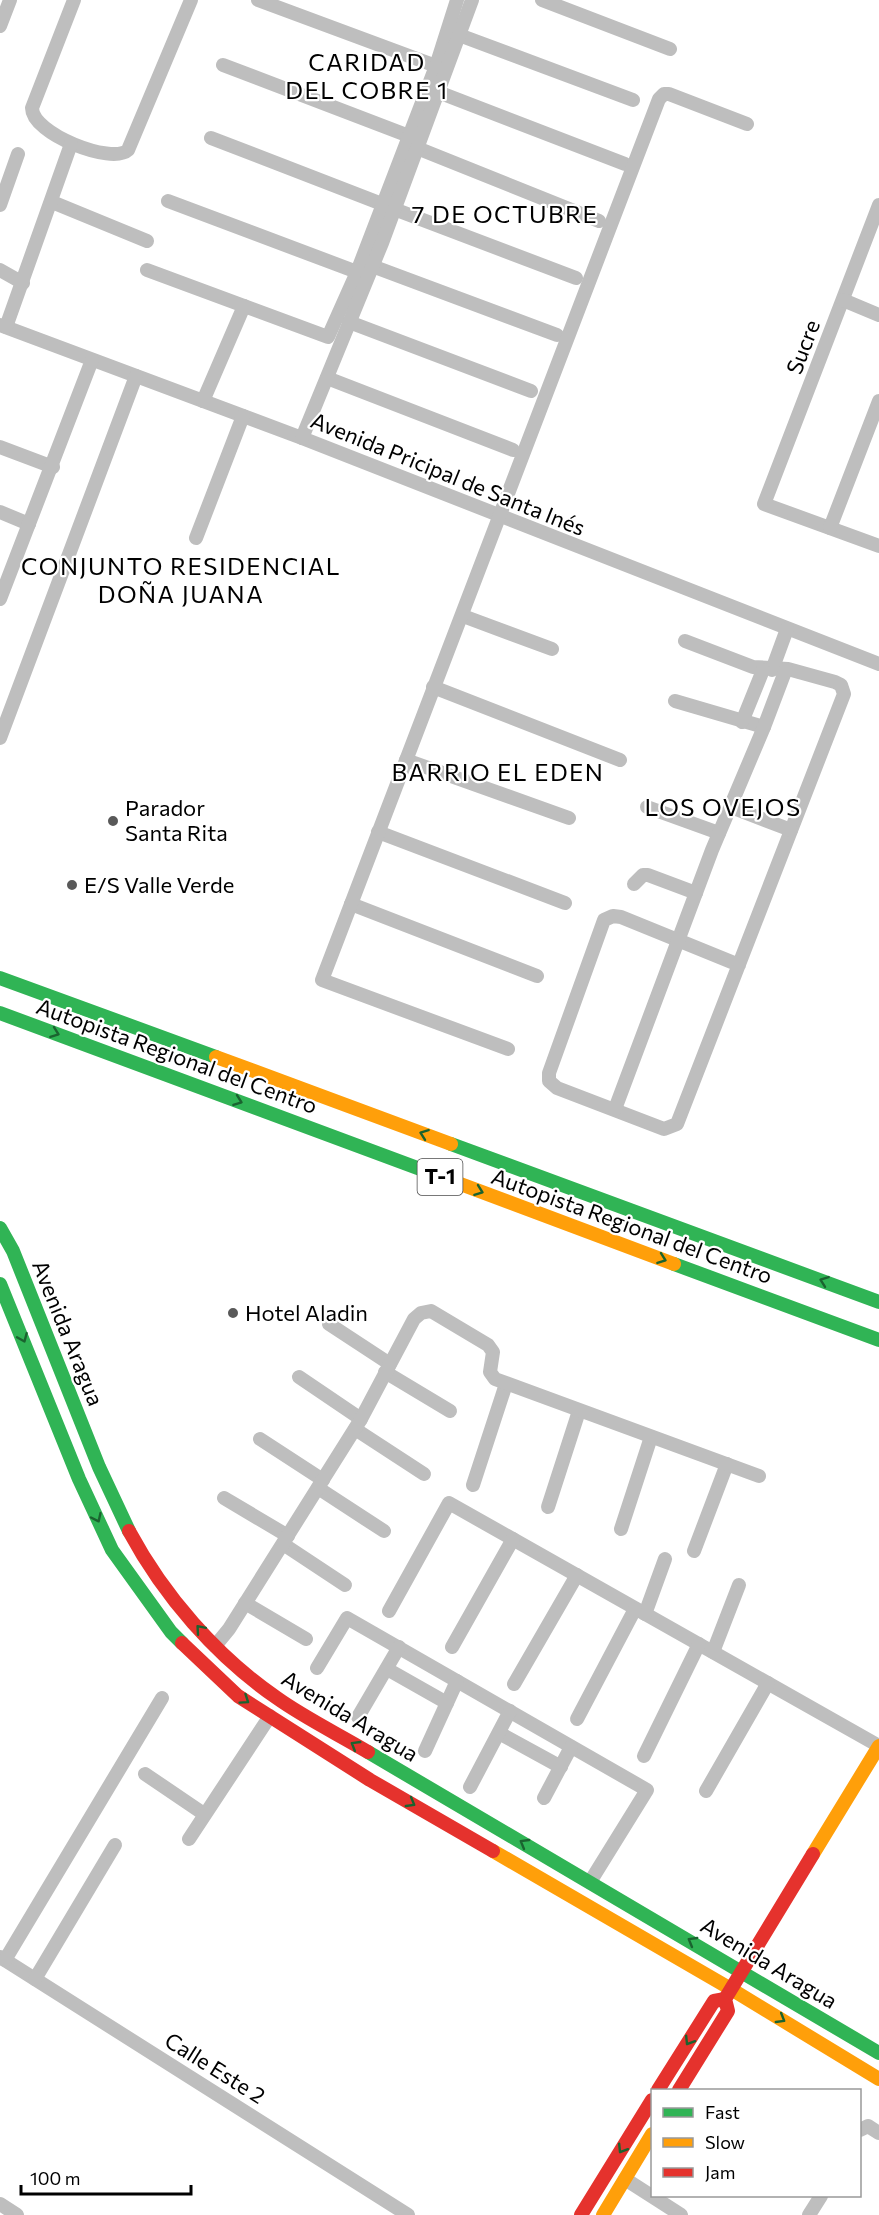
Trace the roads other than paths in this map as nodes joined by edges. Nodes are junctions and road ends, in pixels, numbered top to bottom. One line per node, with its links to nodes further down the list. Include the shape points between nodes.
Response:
1 (10, 0): 8 (street)
2 (74, 0): 18 (street, via 32,108 37,124)
3 (191, 0): 18 (street, via 128,150 118,155)
4 (258, 0): 12 (street)
5 (457, 0): 12 (street)
6 (472, 0): 9 (street)
7 (542, 0): 10 (street)
8 (0, 26)
9 (459, 34): 13 (street); 14 (street)
10 (670, 49)
11 (224, 65): 16 (street)
12 (436, 66): 16 (street)
13 (438, 92): 19 (street); 21 (street)
14 (633, 100)
15 (747, 124): 53 (street, via 669,94 659,99)
16 (409, 136): 26 (street)
17 (212, 138): 26 (street)
18 (71, 144): 23 (street)
19 (417, 148): 26 (street); 27 (street)
20 (18, 154): 24 (street)
21 (625, 164)
22 (168, 201): 32 (street)
23 (52, 202): 28 (street); 34 (street)
24 (0, 205)
25 (879, 205): 35 (street, Sucre)
26 (388, 206): 29 (street); 32 (street); 33 (street)
27 (599, 221)
28 (147, 241)
29 (372, 266): 38 (street); 40 (street)
30 (0, 270): 34 (street)
31 (147, 270): 36 (street)
32 (357, 272): 36 (street, via 328,337)
33 (576, 278)
34 (23, 283): 39 (street)
35 (843, 300): 37 (street); 55 (street, Sucre, via 764,504)
36 (244, 306): 45 (street)
37 (879, 315)
38 (350, 322): 43 (street); 44 (street)
39 (3, 326): 41 (street, Avenida Pricipal de Santa Inés)
40 (557, 336)
41 (92, 360): 42 (street, Avenida Pricipal de Santa Inés); 51 (street)
42 (136, 376): 45 (street, Avenida Pricipal de Santa Inés); 70 (street)
43 (327, 378): 48 (street); 50 (street)
44 (531, 392)
45 (203, 401): 47 (street, Avenida Pricipal de Santa Inés)
46 (879, 401): 55 (street)
47 (243, 416): 48 (street, Avenida Pricipal de Santa Inés); 56 (street)
48 (302, 438): 53 (street, Avenida Pricipal de Santa Inés)
49 (0, 447): 51 (street)
50 (513, 450)
51 (53, 467): 54 (street)
52 (0, 512): 54 (street)
53 (499, 518): 60 (street); 61 (street, Avenida Pricipal de Santa Inés)
54 (29, 524): 58 (street)
55 (830, 528): 57 (street)
56 (196, 538)
57 (879, 546)
58 (4, 577): 59 (street)
59 (0, 599)
60 (463, 616): 63 (street); 66 (street)
61 (787, 629): 64 (street, Avenida Pricipal de Santa Inés); 65 (street)
62 (685, 641): 65 (street)
63 (552, 649)
64 (879, 664)
65 (774, 669): 68 (street); 69 (street); 76 (street, via 835,682 844,691)
66 (433, 687): 71 (street); 72 (street)
67 (675, 701): 68 (street)
68 (742, 722): 69 (street)
69 (764, 727): 74 (street)
70 (0, 738)
71 (406, 760): 75 (street); 77 (street)
72 (620, 760)
73 (647, 807): 78 (street)
74 (730, 807): 76 (street); 78 (street)
75 (569, 818)
76 (792, 831): 84 (street)
77 (378, 832): 81 (street); 82 (street)
78 (719, 833): 80 (street)
79 (634, 884): 80 (street, via 648,875)
80 (696, 893): 83 (street)
81 (565, 903)
82 (351, 904): 85 (street); 88 (street, via 322,980)
83 (678, 940): 84 (street); 89 (street); 89 (street, via 621,917 604,920 549,1082)
84 (739, 965): 89 (street, via 677,1124 664,1129)
85 (537, 976)
86 (0, 978): 92 (main road, Autopista Regional del Centro / T-1, one-way to 86)
87 (0, 1013): 94 (main road, Autopista Regional del Centro / T-1, one-way to 94)
88 (508, 1048)
89 (615, 1110)
90 (0, 1228): 124 (main road, Avenida Aragua, one-way to 90, via 174,1600 125,1525 14,1251)
91 (0, 1284): 136 (main road, Avenida Aragua, one-way to 136, via 112,1550 171,1632 238,1695)
92 (879, 1302)
93 (329, 1324): 95 (street)
94 (879, 1340)
95 (388, 1368): 97 (street, via 414,1319 421,1312 431,1311 488,1345 493,1352 490,1372 495,1380); 99 (street); 100 (street)
96 (299, 1377): 100 (street)
97 (506, 1384): 98 (street); 107 (street)
98 (579, 1411): 101 (street); 109 (street)
99 (450, 1412)
100 (358, 1424): 104 (street); 106 (street)
101 (651, 1437): 103 (street); 110 (street)
102 (260, 1439): 106 (street)
103 (727, 1464): 105 (street); 114 (street)
104 (424, 1474)
105 (759, 1476)
106 (321, 1484): 111 (street); 113 (street)
107 (473, 1485)
108 (224, 1498): 113 (street)
109 (548, 1507)
110 (621, 1529)
111 (384, 1531)
112 (513, 1539): 116 (street); 120 (street, via 449,1503); 126 (street)
113 (285, 1540): 117 (street); 119 (street)
114 (694, 1551)
115 (665, 1558): 121 (street)
116 (577, 1575): 121 (street); 132 (street)
117 (345, 1585)
118 (740, 1585): 127 (street)
119 (246, 1603): 122 (street); 124 (street)
120 (389, 1611)
121 (640, 1611): 123 (street); 138 (street)
122 (306, 1639)
123 (699, 1644): 127 (street); 143 (street)
124 (215, 1646): 152 (main road, Avenida Aragua, one-way to 124, via 277,1698)
125 (399, 1647): 128 (street, via 347,1618); 129 (street); 130 (street)
126 (452, 1647)
127 (713, 1652): 131 (street)
128 (318, 1668)
129 (387, 1669): 134 (street); 137 (street)
130 (458, 1681): 134 (street); 135 (street)
131 (768, 1683): 140 (street); 147 (street)
132 (514, 1684)
133 (162, 1698): 153 (street)
134 (447, 1703): 142 (street)
135 (510, 1711): 139 (street); 141 (street)
136 (270, 1716): 149 (street); 156 (main road, Avenida Aragua, one-way to 156)
137 (358, 1717)
138 (577, 1719)
139 (499, 1733): 144 (street); 146 (street)
140 (879, 1746): 154 (main road)
141 (571, 1747): 144 (street); 152 (street, via 647,1791)
142 (424, 1751)
143 (644, 1756)
144 (561, 1767): 148 (street)
145 (145, 1774): 149 (street)
146 (470, 1787)
147 (706, 1791)
148 (544, 1798)
149 (204, 1814): 150 (street)
150 (189, 1839)
151 (115, 1845): 155 (street)
152 (590, 1882): 154 (main road, Avenida Aragua, one-way to 152)
153 (2, 1958): 155 (street, Calle Este 2)
154 (743, 1971): 156 (main road); 157 (main road, Avenida Aragua)
155 (35, 1978): 169 (street, Calle Este 2)
156 (728, 1994): 158 (main road, Avenida Aragua, one-way to 158); 159 (main road, one-way to 159, via 714,2001); 160 (main road, via 728,2011)
157 (879, 2053)
158 (879, 2079)
159 (659, 2089)
160 (680, 2089)
161 (651, 2102): 170 (main road, one-way to 170)
162 (861, 2129): 163 (street, via 867,2126)
163 (879, 2133)
164 (651, 2136): 165 (main road)
165 (625, 2179): 166 (street); 171 (main road)
166 (651, 2196)
167 (653, 2197): 172 (street)
168 (820, 2197): 173 (street)
169 (408, 2215)
170 (581, 2215)
171 (603, 2215)
172 (681, 2215)
173 (809, 2215)

